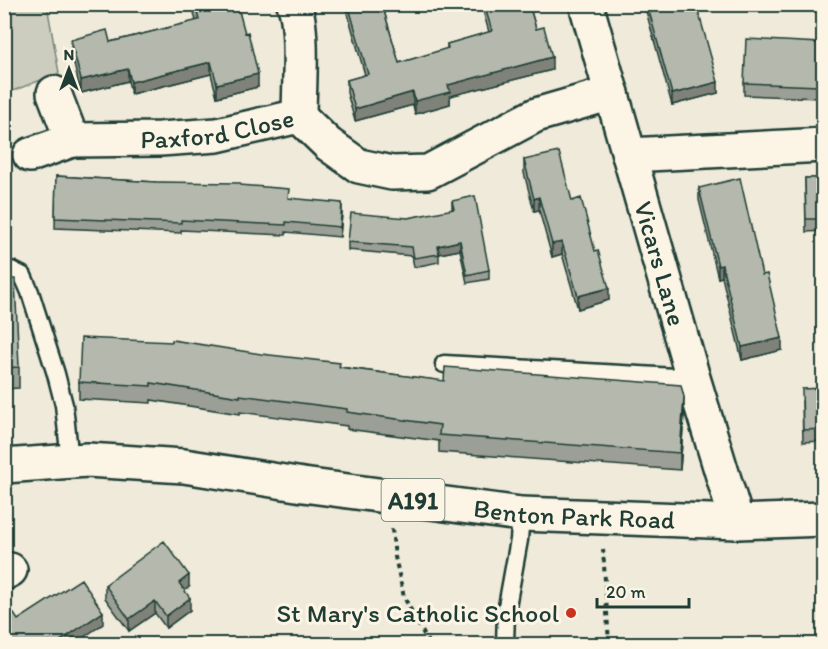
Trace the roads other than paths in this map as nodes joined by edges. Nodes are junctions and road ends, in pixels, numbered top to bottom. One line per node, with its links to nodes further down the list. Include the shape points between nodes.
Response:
1 (294, 4): 5 (street)
2 (586, 4): 4 (street, Vicars Lane)
3 (54, 93): 6 (street)
4 (612, 93): 5 (street, Paxford Close, via 536,115 428,172 392,173 359,166); 9 (street, Vicars Lane)
5 (299, 116): 6 (street, Paxford Close, via 217,135)
6 (72, 140): 8 (street, Paxford Close)
7 (824, 145): 9 (street)
8 (30, 155)
9 (629, 155): 12 (street, Vicars Lane)
10 (4, 272): 13 (lane, via 11,270 23,276 30,292 57,374)
11 (444, 364): 12 (lane)
12 (693, 378): 17 (street, Vicars Lane)
13 (70, 461): 14 (street, Benton Park Road / A191); 15 (street, Benton Park Road / A191, via 184,466)
14 (4, 466)
15 (521, 514): 17 (street, Benton Park Road / A191); 18 (lane)
16 (824, 519): 17 (street, Benton Park Road / A191)
17 (737, 522)
18 (504, 645)

